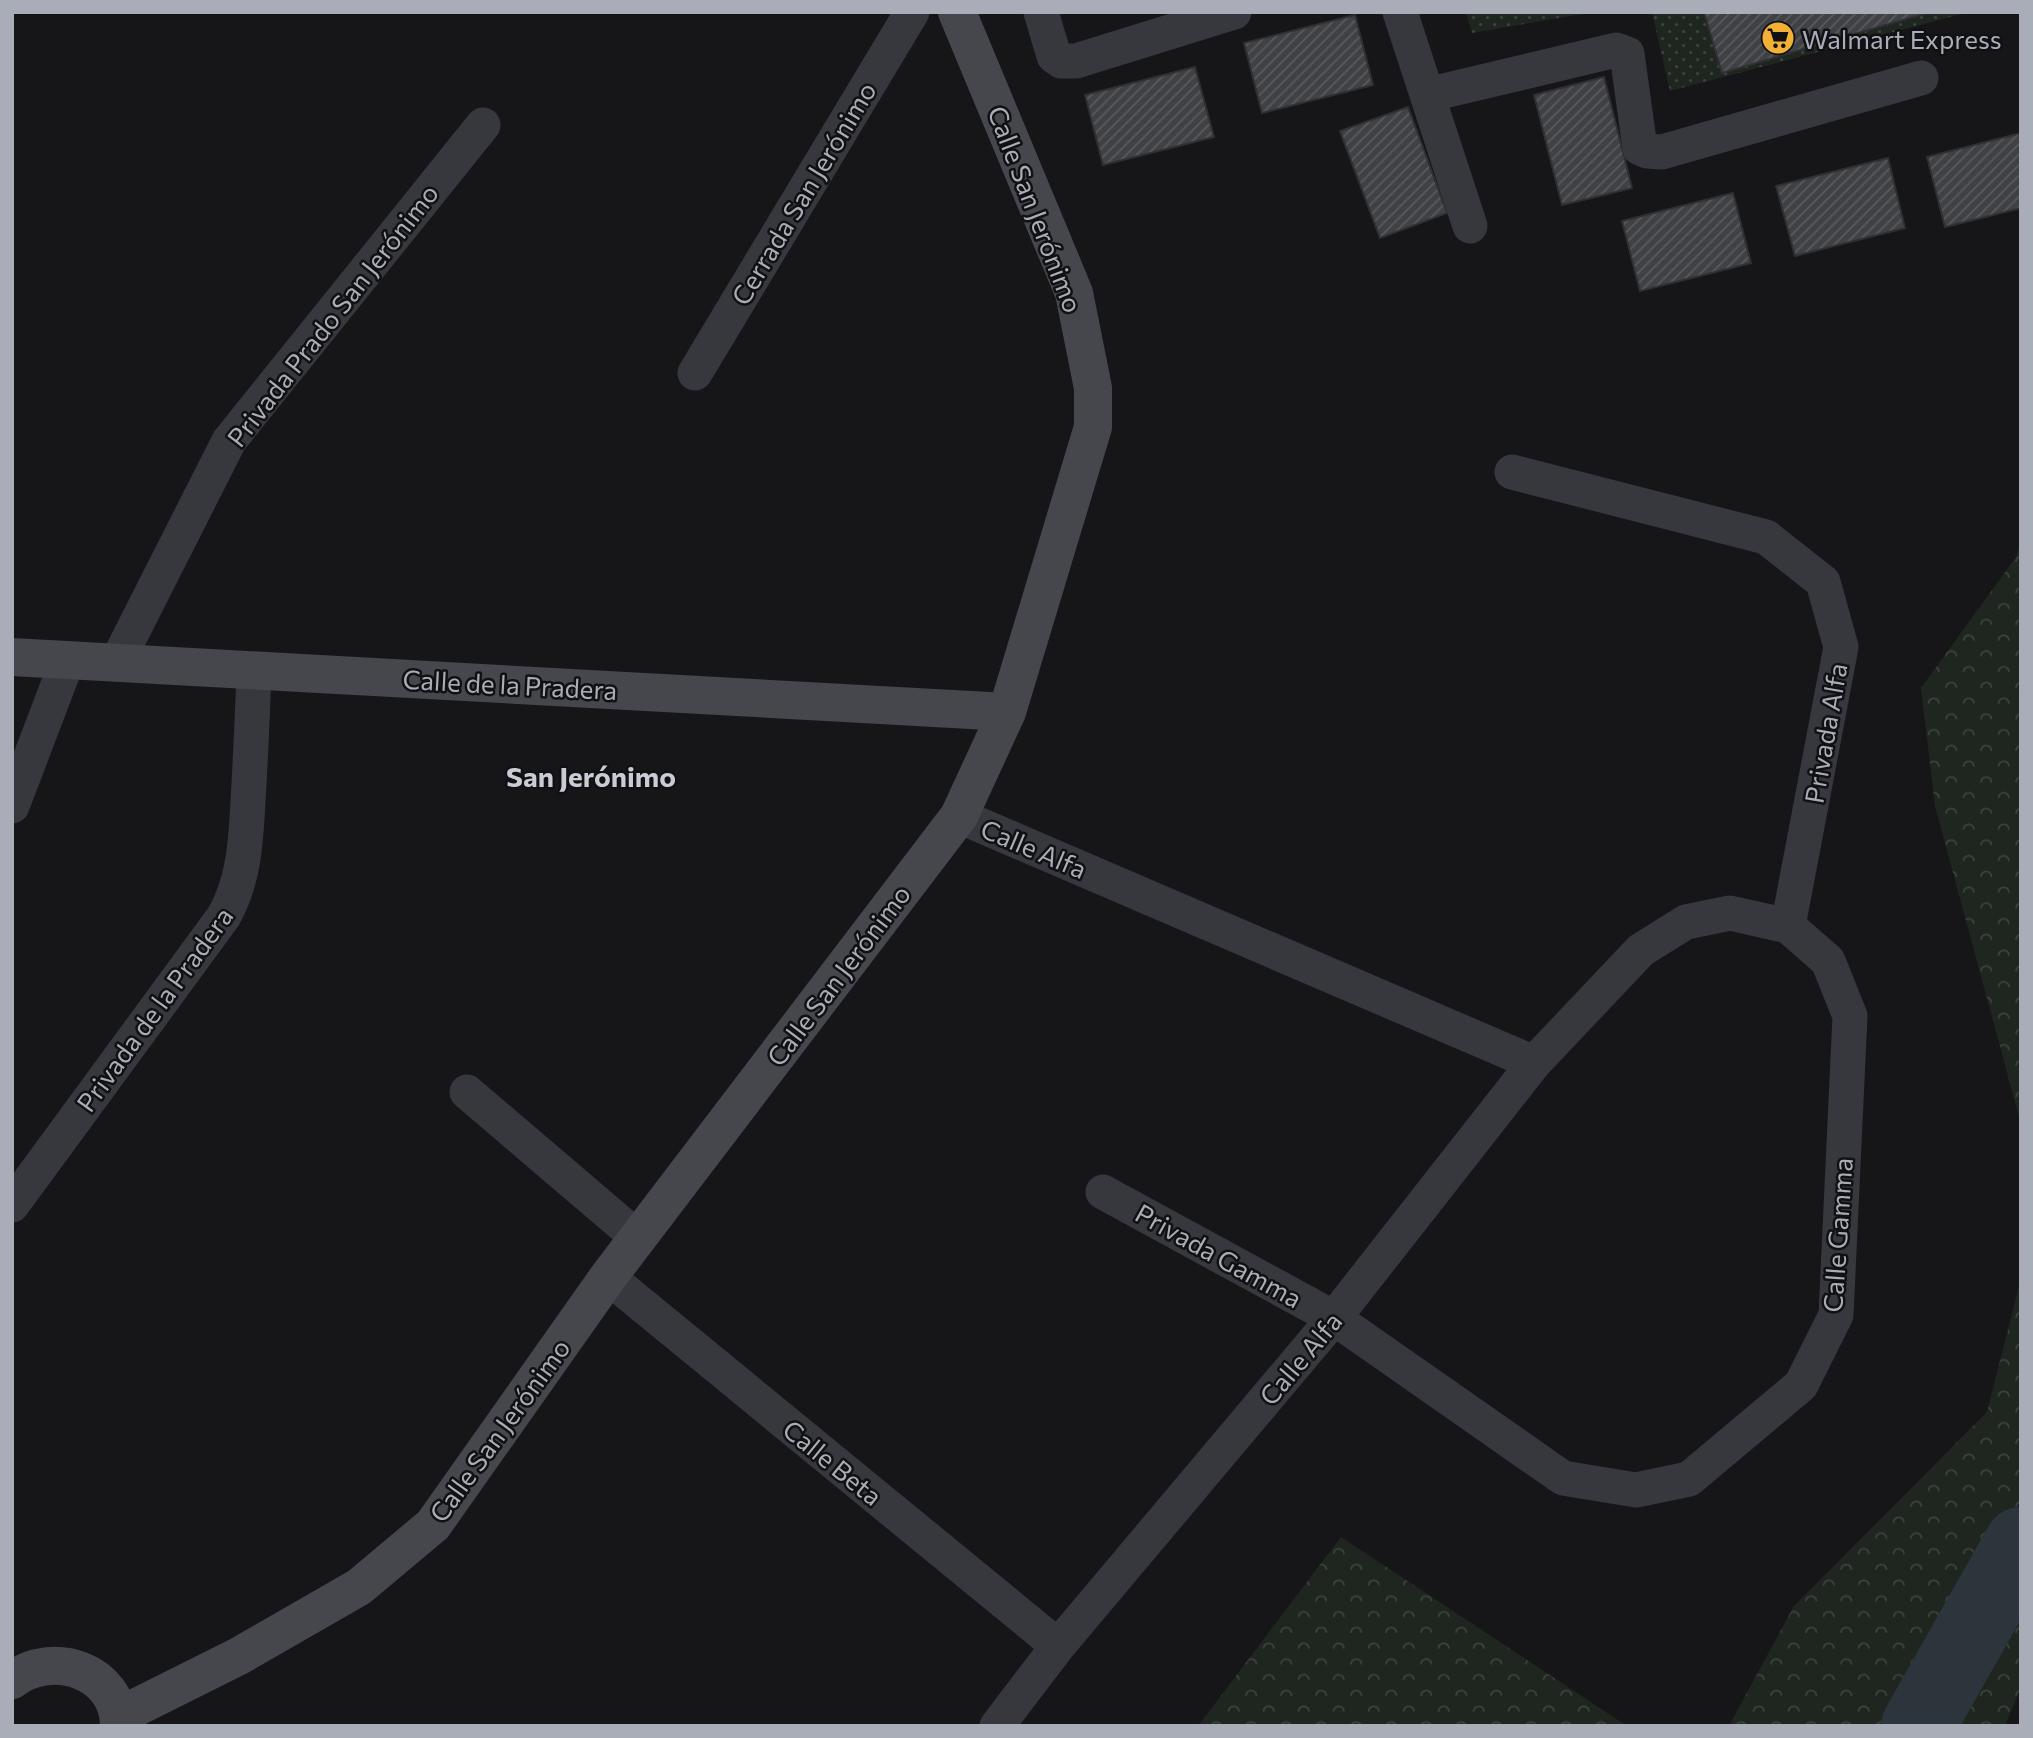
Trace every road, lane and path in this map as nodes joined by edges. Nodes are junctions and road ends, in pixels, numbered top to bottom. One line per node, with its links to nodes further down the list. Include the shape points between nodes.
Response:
1 (912, 12): 10 (street, Cerrada San Jerónimo)
2 (957, 12): 16 (street, Calle San Jerónimo, via 1074,293 1093,388 1093,427)
3 (1041, 12): 4 (street, via 1054,56 1061,61 1076,61)
4 (1234, 12)
5 (1400, 12): 7 (street)
6 (1921, 78): 7 (street, via 1662,152 1640,148 1627,54 1616,50)
7 (1427, 95): 9 (street)
8 (483, 125): 14 (street, Privada Prado San Jerónimo, via 229,441)
9 (1470, 226)
10 (695, 373)
11 (1512, 472): 19 (street, Privada Alfa, via 1766,537 1824,582 1841,647)
12 (12, 657): 13 (street, Calle de la Pradera)
13 (68, 659): 14 (street, Calle de la Pradera); 17 (street)
14 (117, 662): 15 (street, Calle de la Pradera)
15 (254, 669): 16 (street, Calle de la Pradera); 23 (street, Privada de la Pradera, via 245,849 233,900)
16 (1007, 712): 18 (street, Calle San Jerónimo)
17 (12, 806)
18 (959, 816): 20 (street, Calle Alfa); 24 (street, Calle San Jerónimo)
19 (1788, 926): 20 (street, Calle Alfa, via 1730,914 1686,922 1641,950); 26 (street, Calle Gamma, via 1828,961 1850,1016 1836,1315 1801,1385 1689,1479 1636,1490 1563,1478)
20 (1534, 1063): 26 (street, Calle Alfa)
21 (467, 1092): 24 (street)
22 (1103, 1192): 26 (street, Privada Gamma)
23 (12, 1205)
24 (638, 1238): 25 (street, Calle San Jerónimo)
25 (608, 1277): 27 (street, Calle Beta); 29 (street, Calle San Jerónimo, via 433,1525 359,1587)
26 (1334, 1318): 27 (street, Calle Alfa)
27 (1058, 1646): 30 (street)
28 (12, 1680): 29 (street, Calle San Jerónimo, via 48,1664 72,1667 93,1677 110,1694)
29 (119, 1721)
30 (997, 1726)

